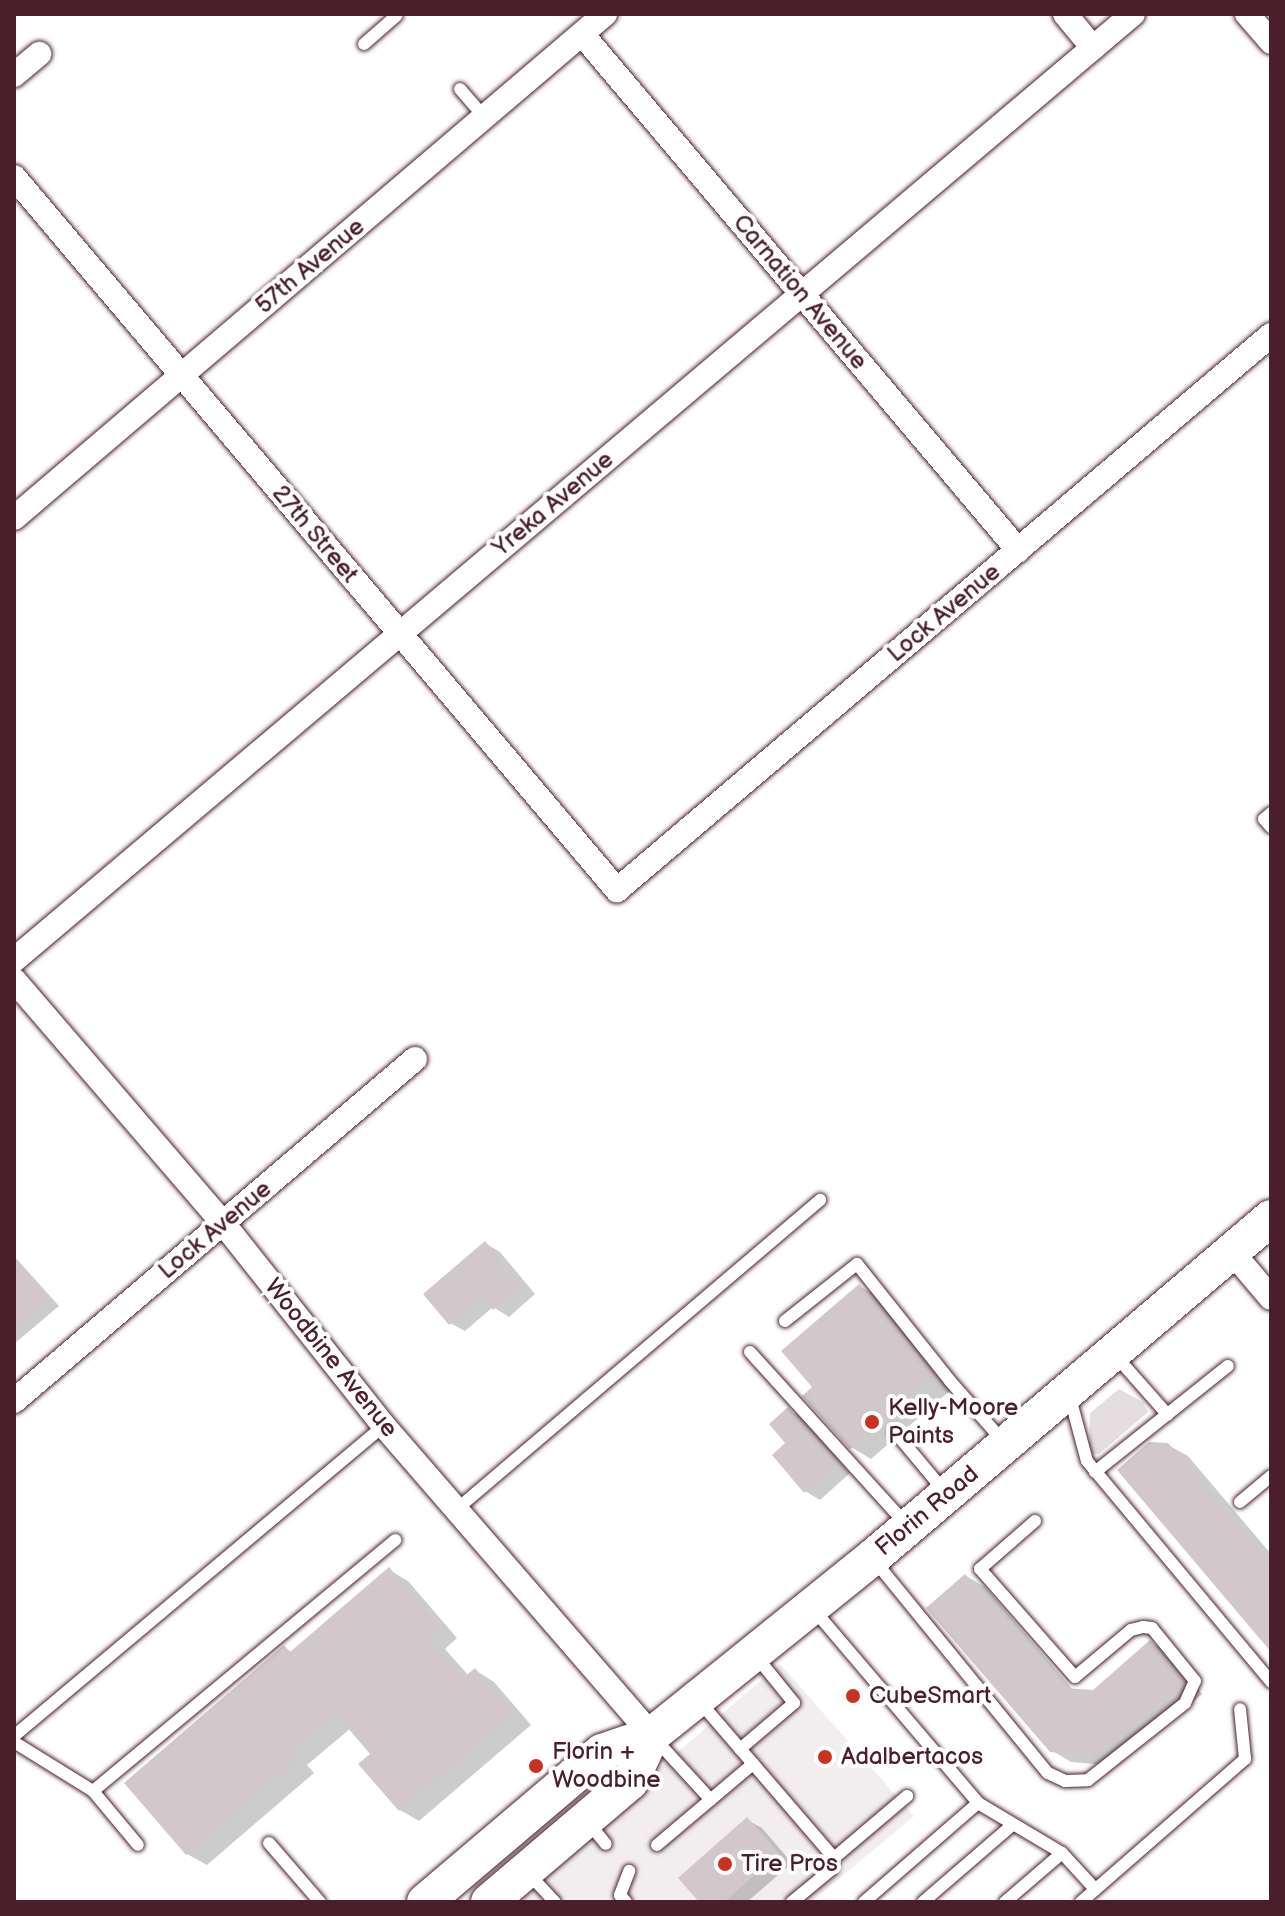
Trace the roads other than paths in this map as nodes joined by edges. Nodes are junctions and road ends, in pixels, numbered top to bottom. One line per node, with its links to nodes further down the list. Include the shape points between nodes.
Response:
1 (605, 14): 6 (street, 57th Avenue)
2 (1065, 14): 9 (street)
3 (1133, 14): 9 (street, Yreka Avenue)
4 (1247, 14): 7 (street)
5 (396, 16): 8 (lane)
6 (582, 34): 13 (street, 57th Avenue); 15 (street, Carnation Avenue)
7 (1271, 42)
8 (364, 44)
9 (1093, 48): 15 (street, Yreka Avenue)
10 (39, 54): 11 (street)
11 (14, 75)
12 (460, 89): 13 (lane)
13 (484, 117): 17 (street, 57th Avenue)
14 (14, 177): 17 (street, 27th Street)
15 (802, 293): 19 (street, Carnation Avenue); 20 (street, Yreka Avenue)
16 (1271, 335): 19 (street, Lock Avenue)
17 (181, 375): 18 (street, 57th Avenue); 20 (street, 27th Street)
18 (14, 518)
19 (1018, 550): 23 (street, Lock Avenue)
20 (400, 634): 23 (street, 27th Street); 24 (street, Yreka Avenue)
21 (1271, 813): 22 (lane, via 1264,819)
22 (1271, 827)
23 (617, 890)
24 (14, 960)
25 (14, 980): 29 (street, Woodbine Avenue)
26 (415, 1059): 29 (street, Lock Avenue)
27 (820, 1200): 46 (lane)
28 (1271, 1218): 30 (main road, Florin Road)
29 (223, 1223): 37 (street, Lock Avenue); 39 (street, Woodbine Avenue)
30 (1232, 1252): 31 (street); 34 (main road, Florin Road)
31 (1271, 1298)
32 (785, 1321): 41 (lane, via 857,1264)
33 (750, 1352): 48 (lane)
34 (1113, 1353): 36 (main road, Florin Road); 38 (lane)
35 (1228, 1366): 38 (lane)
36 (1068, 1391): 41 (main road, Florin Road); 42 (lane, via 1087,1461)
37 (14, 1401)
38 (1168, 1415): 42 (lane)
39 (384, 1426): 46 (street, Woodbine Avenue); 57 (lane)
40 (895, 1432): 44 (lane)
41 (1006, 1444): 44 (main road, Florin Road)
42 (1095, 1472): 53 (lane)
43 (1271, 1476): 45 (lane)
44 (947, 1494): 48 (main road, Florin Road)
45 (1240, 1502)
46 (457, 1509): 56 (street, Woodbine Avenue)
47 (1035, 1521): 50 (lane, via 980,1569 1075,1677 1131,1630 1143,1627 1152,1628 1195,1681 1185,1703 1088,1780 1065,1781 1048,1773)
48 (908, 1527): 50 (main road, Florin Road)
49 (395, 1540): 60 (lane)
50 (872, 1558): 51 (main road, Florin Road)
51 (811, 1606): 52 (main road, Florin Road); 63 (lane)
52 (754, 1653): 54 (main road, Florin Road); 58 (lane, via 794,1703)
53 (1271, 1682)
54 (697, 1699): 56 (main road, Florin Road); 58 (lane)
55 (1240, 1709): 72 (lane, via 1245,1759)
56 (652, 1735): 62 (lane); 70 (main road, Florin Road, via 630,1782 596,1832); 73 (main road, Florin Road, via 602,1752)
57 (14, 1739): 60 (lane)
58 (740, 1749): 59 (lane)
59 (753, 1764): 62 (lane); 69 (lane)
60 (93, 1791): 66 (lane)
61 (907, 1796): 69 (lane)
62 (711, 1800): 67 (lane)
63 (978, 1803): 64 (lane); 79 (lane)
64 (1011, 1826): 68 (lane); 80 (lane)
65 (269, 1843): 74 (lane)
66 (138, 1845)
67 (657, 1845)
68 (1062, 1853): 72 (lane); 81 (lane)
69 (834, 1858): 78 (lane, via 832,1869)
70 (526, 1870): 75 (main road, Florin Road); 76 (lane)
71 (629, 1871): 77 (lane, via 620,1895)
72 (1095, 1889): 82 (lane)
73 (429, 1900)
74 (320, 1902)
75 (489, 1902)
76 (555, 1902)
77 (626, 1902)
78 (792, 1902)
79 (864, 1902)
80 (923, 1902)
81 (1005, 1902)
82 (1081, 1902)

